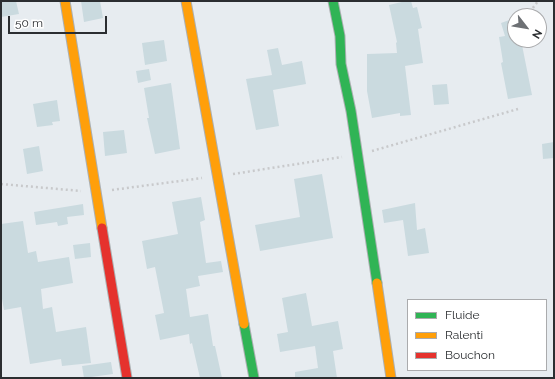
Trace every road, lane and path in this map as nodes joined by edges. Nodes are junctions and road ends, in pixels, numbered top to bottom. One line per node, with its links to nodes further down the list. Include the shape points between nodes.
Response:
1 (65, 1): 8 (street)
2 (186, 1): 6 (street)
3 (333, 1): 5 (street, via 340,36 341,64)
4 (518, 109): 5 (path)
5 (358, 155): 6 (path); 11 (street)
6 (217, 176): 8 (path); 10 (street)
7 (1, 184): 8 (path)
8 (97, 192): 9 (street)
9 (127, 378)
10 (254, 378)
11 (391, 378)

